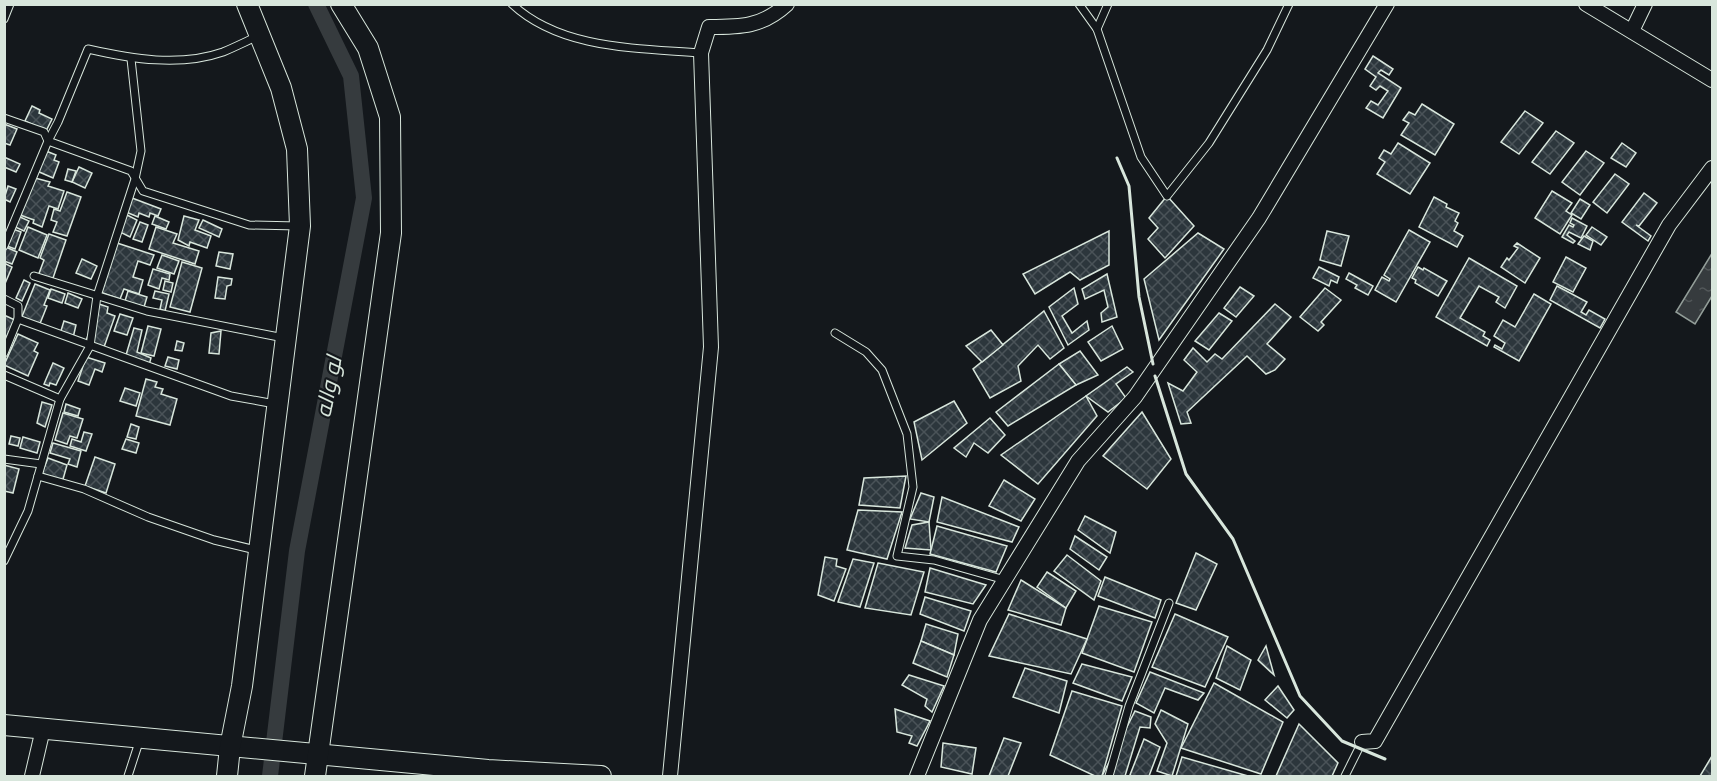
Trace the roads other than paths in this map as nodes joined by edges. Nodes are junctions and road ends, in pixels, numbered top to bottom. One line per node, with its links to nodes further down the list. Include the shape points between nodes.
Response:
1 (10, 4): 12 (lane)
2 (247, 4): 15 (street)
3 (341, 4): 48 (street, via 368,48 390,117 391,232)
4 (512, 4): 16 (lane, via 527,18 574,38)
5 (787, 4): 16 (street, via 747,27 710,27)
6 (1079, 4): 13 (lane)
7 (1108, 4): 13 (lane)
8 (1289, 4): 13 (lane, via 1268,50 1209,143 1167,196 1141,157)
9 (1586, 4): 14 (street)
10 (1646, 4): 14 (street)
11 (1382, 7): 41 (street, via 1259,218 1135,397 1078,461)
12 (4, 19)
13 (1097, 28)
14 (1632, 31): 18 (street)
15 (261, 35): 17 (lane, via 222,52 192,58); 23 (street, via 281,88 297,149)
16 (702, 53): 56 (street, via 711,347)
17 (131, 59): 20 (lane, via 88,49); 22 (lane, via 141,151)
18 (1713, 80)
19 (4, 118): 20 (lane, via 44,132)
20 (48, 141): 22 (lane, via 131,171); 24 (lane)
21 (1713, 168): 46 (street, via 1669,225 1375,741)
22 (135, 179): 23 (lane, via 143,191 249,225); 26 (lane)
23 (300, 226): 30 (street)
24 (4, 246)
25 (34, 276): 26 (lane)
26 (97, 296): 30 (lane, via 147,311); 31 (lane)
27 (4, 299): 28 (lane, via 18,306)
28 (18, 319): 31 (lane); 32 (lane)
29 (835, 333): 41 (lane, via 866,352 882,370 907,434 913,487 897,556 934,560)
30 (286, 339): 35 (street)
31 (90, 346): 34 (lane); 35 (lane, via 231,396)
32 (4, 353)
33 (4, 375): 34 (lane)
34 (60, 399): 37 (lane)
35 (278, 404): 39 (street)
36 (4, 459): 37 (lane)
37 (41, 464): 38 (lane)
38 (38, 476): 39 (lane, via 84,489 203,536); 40 (lane, via 28,511)
39 (260, 551): 47 (street, via 243,686)
40 (4, 561)
41 (1005, 580): 57 (street, via 980,620)
42 (1169, 603): 58 (lane, via 1129,706)
43 (4, 725): 44 (street)
44 (43, 729): 45 (street); 51 (street)
45 (140, 738): 47 (street); 52 (lane)
46 (1362, 741): 59 (lane)
47 (230, 747): 48 (street); 53 (street)
48 (318, 755): 49 (street); 54 (street)
49 (486, 774): 50 (street)
50 (574, 776): 55 (street)
51 (32, 777)
52 (128, 777)
53 (227, 777)
54 (315, 777)
55 (601, 777)
56 (670, 777)
57 (916, 777)
58 (1109, 777)
59 (1345, 777)

